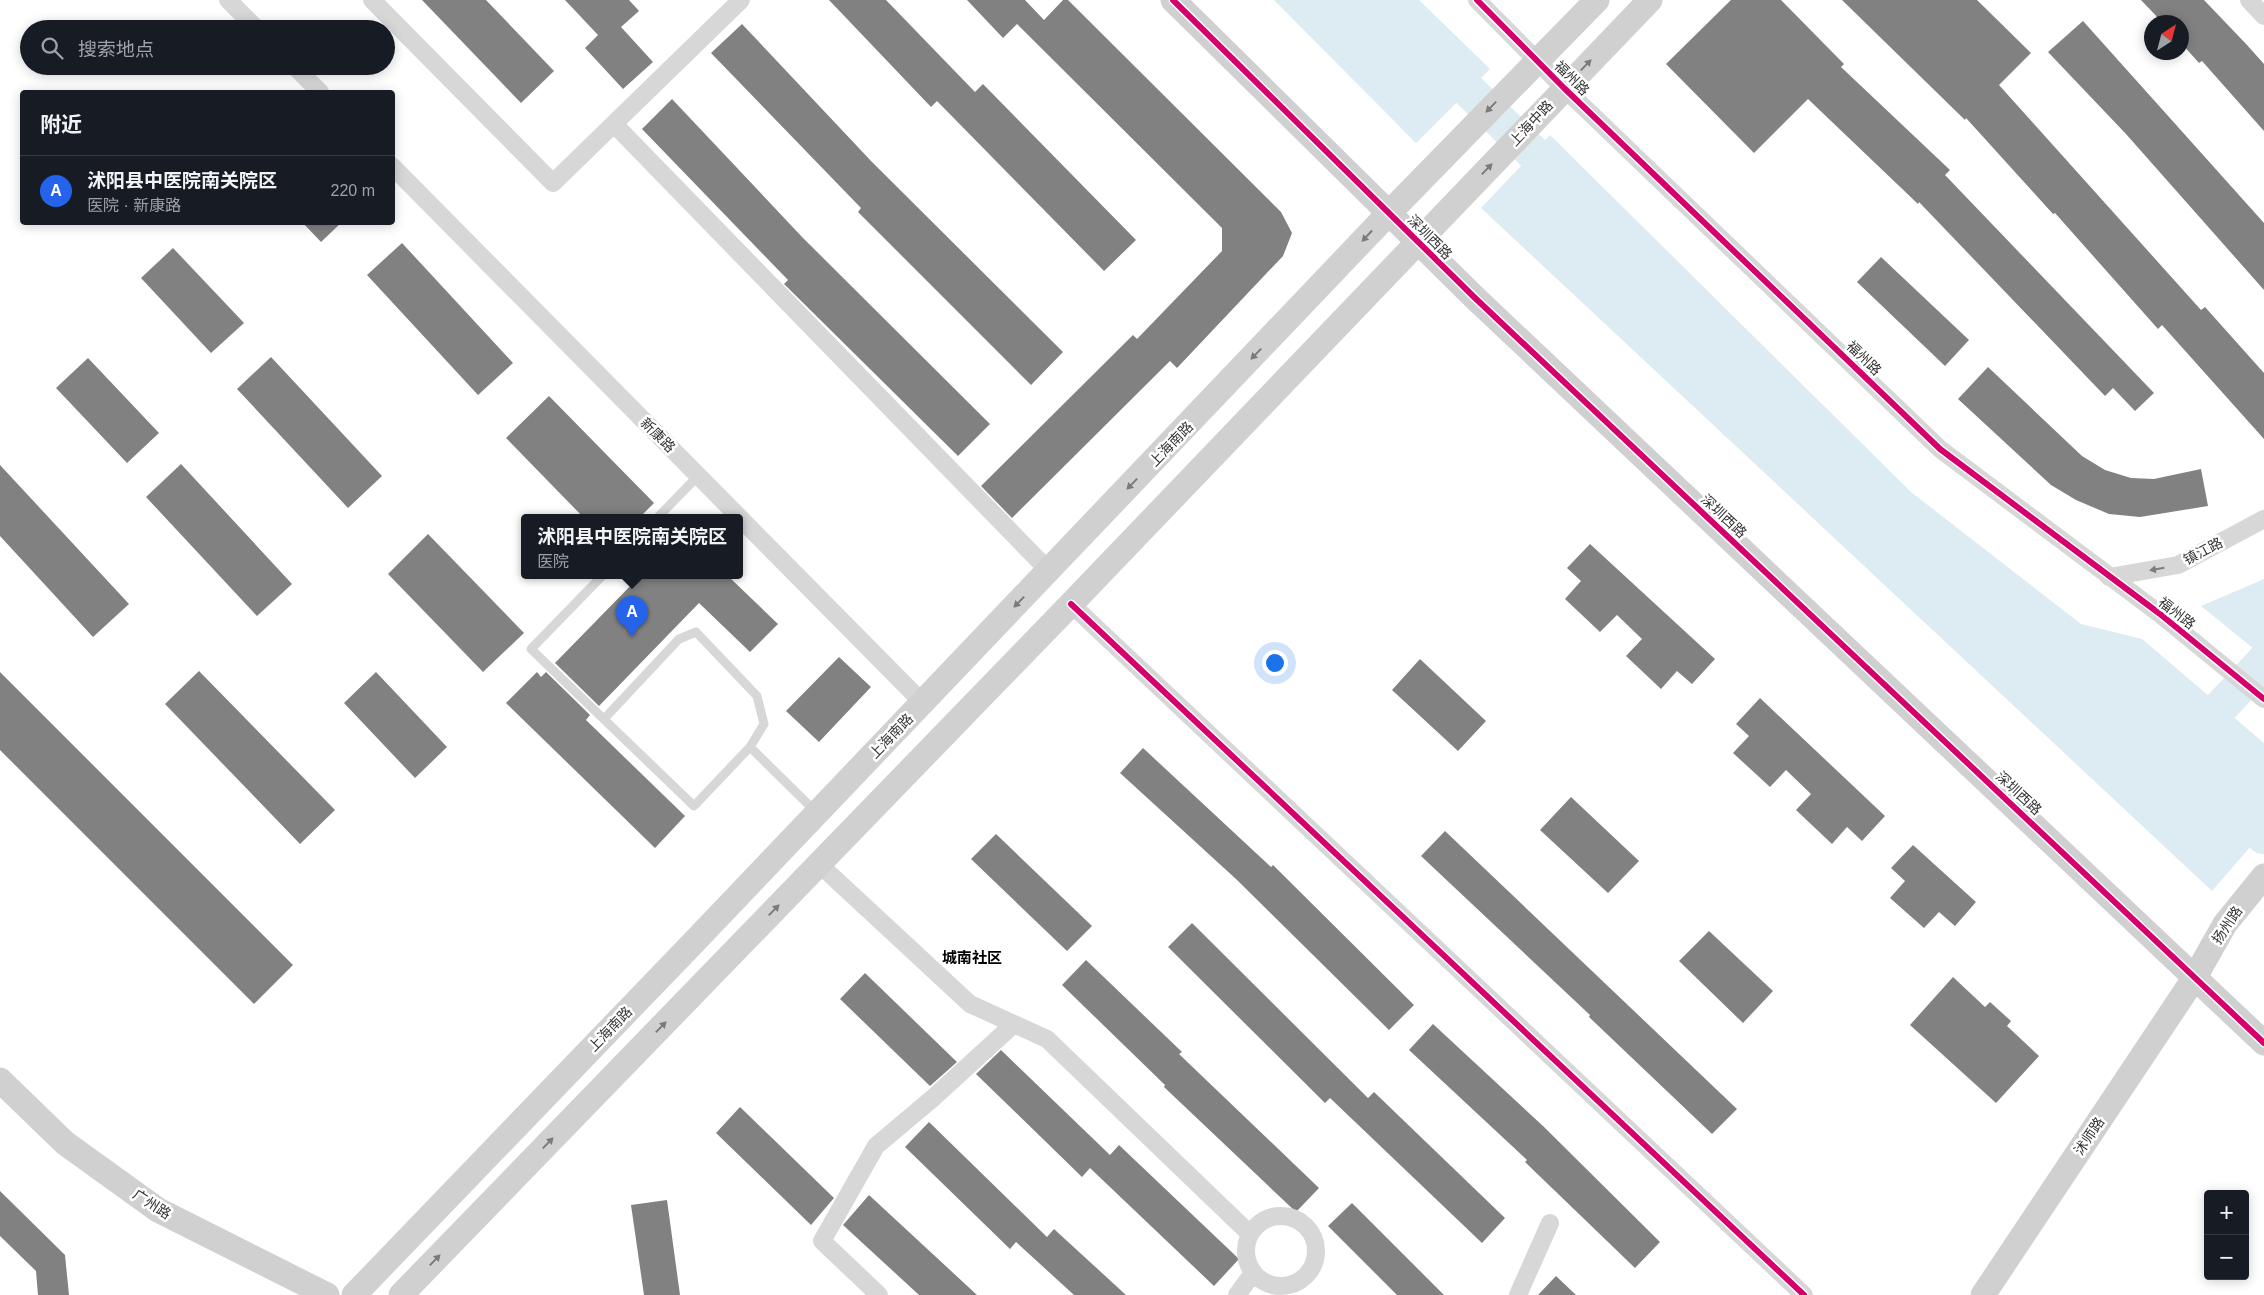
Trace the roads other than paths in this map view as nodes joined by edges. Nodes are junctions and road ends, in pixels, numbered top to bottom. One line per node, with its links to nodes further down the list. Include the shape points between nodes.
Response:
1 (228, 0): 10 (street)
2 (372, 0): 11 (street)
3 (741, 0): 17 (street)
4 (1173, 0): 19 (main road, 深圳西路)
5 (1477, 0): 13 (street, 福州路)
6 (1597, 0): 13 (main road)
7 (1650, 0): 16 (main road, 上海中路, one-way to 7)
8 (2249, 0): 9 (street)
9 (2264, 16)
10 (248, 20)
11 (392, 20)
12 (395, 23): 17 (street, via 553,183)
13 (1530, 66): 16 (street, 福州路); 19 (main road, 上海南路, one-way to 19)
14 (303, 75): 15 (street)
15 (318, 90)
16 (1558, 94): 20 (main road, 上海中路, one-way to 16); 27 (street, 福州路, via 1940,449)
17 (614, 124): 26 (street)
18 (395, 169): 21 (street, 新康路)
19 (1388, 213): 20 (main road, 深圳西路); 26 (main road, 上海南路, one-way to 26)
20 (1417, 241): 29 (main road); 37 (main road, 深圳西路)
21 (698, 476): 22 (lane); 23 (street, 新康路)
22 (661, 514)
23 (736, 514)
24 (2264, 519): 27 (street, 镇江路, one-way to 27, via 2178,565)
25 (743, 521): 31 (street, 新康路)
26 (1049, 571): 31 (main road, 上海南路, one-way to 31)
27 (2109, 577): 30 (street, 福州路, via 2160,614)
28 (599, 579): 32 (lane, via 531,649)
29 (1071, 604): 35 (main road); 50 (street)
30 (2264, 700)
31 (923, 703): 34 (main road, 上海南路)
32 (604, 719): 33 (lane, via 694,806); 33 (lane, via 679,639 696,632 758,696 764,724)
33 (750, 747): 34 (lane)
34 (818, 813): 45 (main road, 上海南路)
35 (819, 864): 38 (street, via 970,1004); 46 (main road, one-way to 35)
36 (2264, 876): 37 (main road, 扬州路, via 2225,924)
37 (2195, 977): 39 (main road, 深圳西路); 51 (main road, 沭师路)
38 (1014, 1024): 42 (street, via 1047,1039); 47 (street, via 876,1146 822,1241)
39 (2264, 1043)
40 (0, 1080): 44 (main road, 广州路, via 65,1143 158,1210)
41 (1550, 1223): 49 (street)
42 (1250, 1234): 43 (street, via 1246,1254); 43 (street, via 1268,1218 1292,1218 1310,1232 1316,1255 1306,1276 1291,1285 1273,1286)
43 (1253, 1273): 48 (street)
44 (327, 1295)
45 (354, 1295)
46 (401, 1295)
47 (879, 1295)
48 (1237, 1295)
49 (1518, 1295)
50 (1804, 1295)
51 (1983, 1295)

